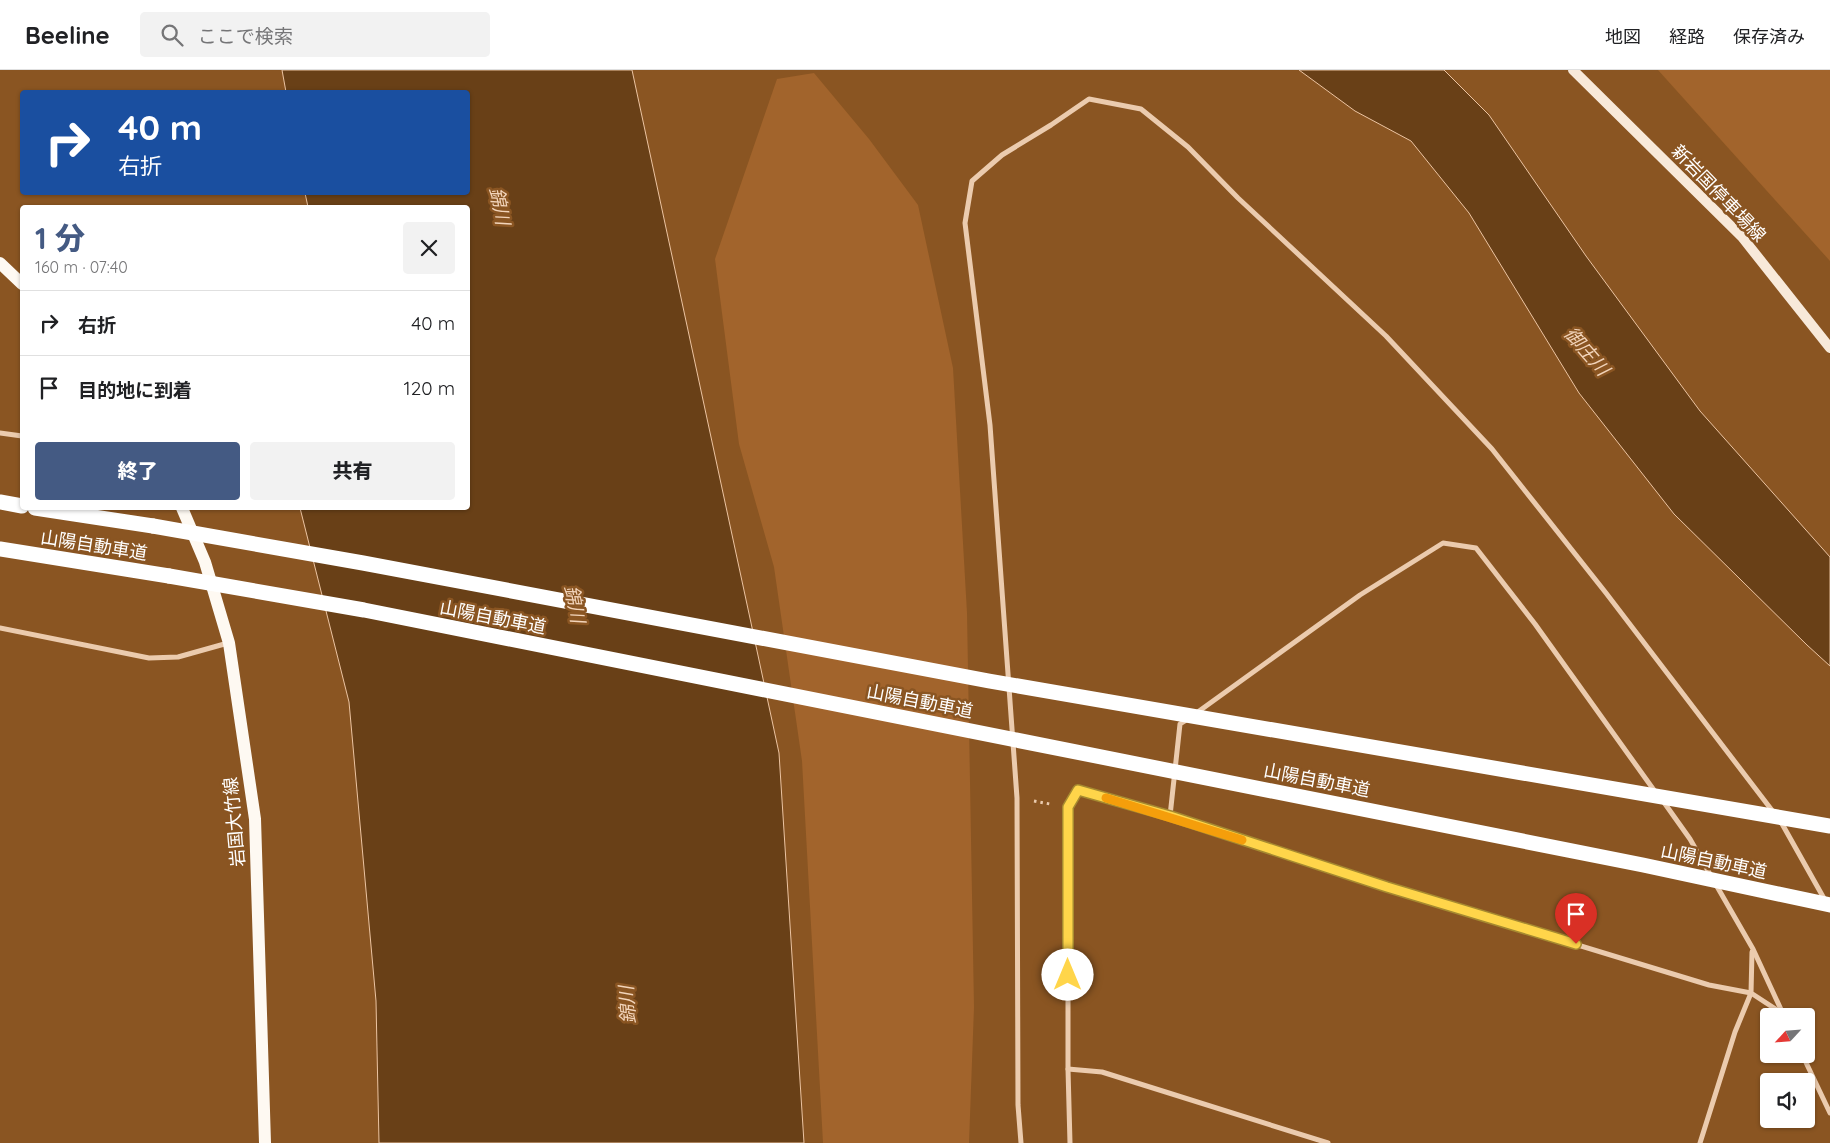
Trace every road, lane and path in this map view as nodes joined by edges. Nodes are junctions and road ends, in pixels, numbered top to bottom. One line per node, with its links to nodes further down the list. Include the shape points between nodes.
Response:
1 (1574, 70): 4 (main road, 新岩国停車場線, via 1742,237)
2 (0, 264): 3 (main road)
3 (20, 282)
4 (1830, 348)
5 (0, 433): 6 (street)
6 (20, 436)
7 (0, 502): 8 (highway)
8 (20, 506)
9 (47, 510): 17 (highway, 山陽自動車道, bridge, via 363,563 989,681)
10 (183, 510): 13 (main road, 岩国大竹線, via 205,562)
11 (0, 549): 18 (highway, 山陽自動車道, bridge, via 393,616)
12 (0, 628): 13 (street, via 149,658 178,657)
13 (229, 643): 27 (main road, 岩国大竹線, via 255,819)
14 (1017, 798): 15 (path); 19 (street, via 990,425 965,223 972,181 1002,155 1089,100 1141,109 1188,147 1386,336 1492,449 1784,825); 28 (street)
15 (1068, 807): 16 (street, via 1078,790); 25 (street)
16 (1170, 816): 20 (street, via 1180,724 1360,595 1443,542 1476,548 1535,624 1690,839); 21 (street, via 1387,887 1709,985)
17 (1830, 826)
18 (1830, 904)
19 (1830, 909)
20 (1752, 949): 21 (street); 23 (street)
21 (1751, 993): 22 (street); 31 (street, via 1735,1032)
22 (1774, 1008)
23 (1781, 1008)
24 (1806, 1063): 26 (street)
25 (1068, 1069): 29 (street); 30 (street, via 1102,1072)
26 (1830, 1113)
27 (265, 1143)
28 (1021, 1143)
29 (1070, 1143)
30 (1328, 1143)
31 (1700, 1143)

